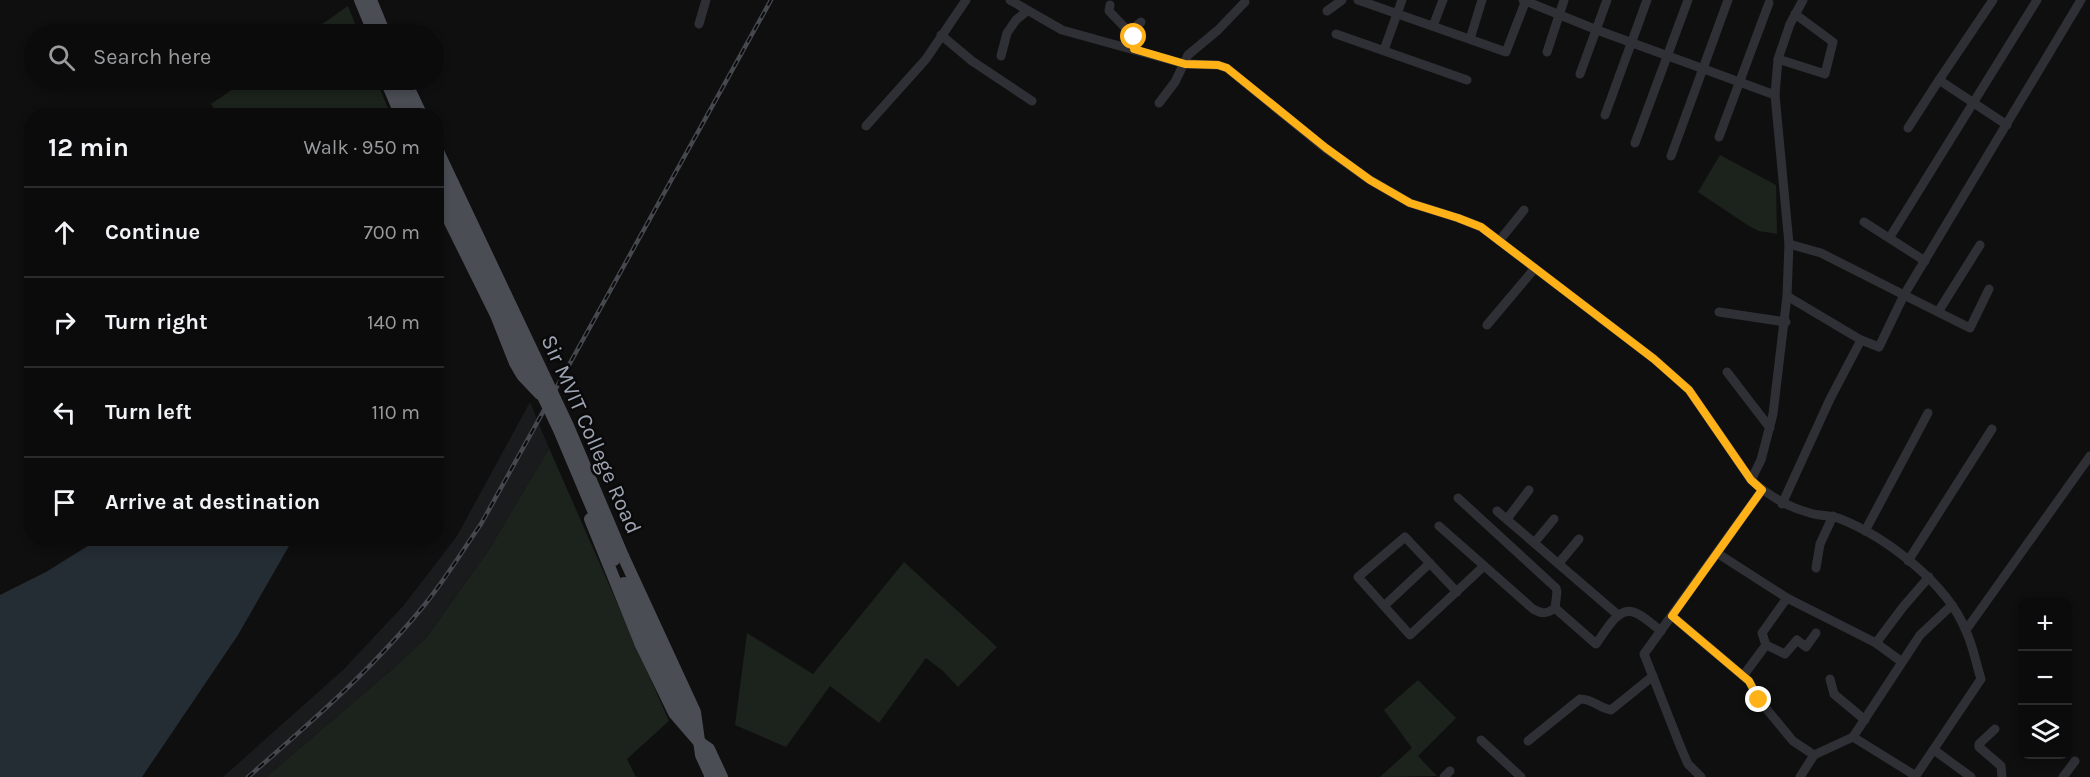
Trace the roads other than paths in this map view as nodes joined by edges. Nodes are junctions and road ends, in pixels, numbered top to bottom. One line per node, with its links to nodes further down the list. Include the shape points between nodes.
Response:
1 (354, 0): 31 (main road)
2 (360, 0): 32 (main road)
3 (371, 0): 33 (main road)
4 (706, 0): 34 (street)
5 (966, 0): 39 (street)
6 (1010, 0): 25 (street)
7 (1342, 0): 26 (street)
8 (1357, 0): 27 (street)
9 (1402, 0): 27 (street)
10 (1443, 0): 35 (street)
11 (1482, 0): 40 (street)
12 (1524, 0): 29 (street); 40 (street, via 1506,52)
13 (1564, 0): 29 (street)
14 (1607, 0): 36 (street)
15 (1647, 0): 41 (street)
16 (1688, 0): 45 (street)
17 (1728, 0): 49 (street)
18 (1803, 0): 28 (street)
19 (1993, 0): 52 (street)
20 (2037, 0): 60 (street)
21 (2081, 0): 65 (street)
22 (1245, 2): 48 (street, via 1195,47)
23 (1769, 3): 53 (street)
24 (1110, 5): 37 (street, via 1109,11)
25 (1027, 11): 42 (street, via 1062,30); 46 (street, via 1007,33)
26 (1327, 11)
27 (1396, 14): 35 (street); 43 (street)
28 (1795, 14): 47 (street); 47 (street, via 1833,42 1825,74)
29 (1559, 15): 36 (street); 44 (street)
30 (1142, 22): 37 (street)
31 (364, 24)
32 (370, 24)
33 (382, 24)
34 (699, 24)
35 (1433, 26): 40 (street)
36 (1597, 30): 41 (street); 50 (street)
37 (1130, 31): 42 (street)
38 (1336, 34): 43 (street)
39 (942, 35): 58 (street, via 972,61); 66 (street, via 926,59)
40 (1470, 39)
41 (1632, 42): 45 (street); 64 (street)
42 (1134, 49): 48 (street)
43 (1384, 50): 51 (street)
44 (1548, 52)
45 (1668, 55): 49 (street); 69 (street)
46 (1001, 56)
47 (1778, 59): 57 (street)
48 (1185, 64): 59 (street); 75 (street, via 1227,68 1370,180 1410,203 1481,227)
49 (1702, 68): 53 (street); 70 (street)
50 (1580, 74)
51 (1467, 80)
52 (1939, 80): 60 (street); 67 (street)
53 (1741, 82): 57 (street); 68 (street)
54 (390, 90): 61 (main road)
55 (399, 90): 62 (main road)
56 (410, 90): 63 (main road)
57 (1775, 95): 76 (street)
58 (1032, 101)
59 (1159, 103)
60 (1972, 103): 65 (street); 74 (street)
61 (398, 108)
62 (407, 108)
63 (418, 108)
64 (1605, 115)
65 (2007, 125): 78 (street)
66 (866, 126)
67 (1908, 128)
68 (1719, 137)
69 (1635, 143)
70 (1671, 156)
71 (444, 188): 134 (main road, Sir MVIT College Road, bridge, via 568,426 618,558 695,712); 134 (main road, Sir MVIT College Road, via 515,363 539,392 641,645 674,713)
72 (1524, 210): 75 (street)
73 (1864, 222): 74 (street)
74 (1890, 237): 78 (street)
75 (1499, 241): 79 (street)
76 (1789, 244): 81 (street, via 1821,254); 82 (street)
77 (1980, 245): 84 (street)
78 (1925, 261): 81 (street)
79 (1535, 268): 86 (street); 93 (street, via 1689,390)
80 (1989, 289): 84 (street, via 1970,328)
81 (1904, 295): 84 (street); 87 (street, via 1879,347)
82 (1787, 296): 85 (street); 87 (street)
83 (1719, 312): 85 (street)
84 (1938, 312)
85 (1786, 322): 90 (street)
86 (1487, 325)
87 (1861, 340): 97 (street)
88 (1727, 372): 90 (street)
89 (1928, 413): 103 (street)
90 (1770, 428): 93 (street)
91 (1992, 429): 107 (street)
92 (2090, 456): 121 (street)
93 (1751, 480): 95 (street)
94 (1529, 490): 100 (street)
95 (1762, 490): 97 (street); 106 (street)
96 (1458, 498): 117 (street, via 1556,588)
97 (1782, 504): 99 (street)
98 (1497, 511): 100 (street)
99 (1833, 516): 103 (street); 111 (street, via 1820,544)
100 (1507, 519): 105 (street)
101 (1554, 519): 105 (street)
102 (1440, 526): 110 (street)
103 (1865, 531): 107 (street)
104 (1579, 539): 109 (street)
105 (1535, 542): 109 (street)
106 (1717, 553): 114 (street); 119 (street)
107 (1908, 561): 112 (street)
108 (1430, 563): 113 (street); 116 (street); 116 (street, via 1405,537 1358,577)
109 (1559, 563): 118 (street)
110 (1484, 566): 113 (street); 117 (street, via 1533,609 1541,613)
111 (1816, 568)
112 (1929, 577): 115 (street); 123 (street)
113 (1457, 592): 116 (street, via 1410,636)
114 (1787, 598): 123 (street); 124 (street, via 1762,633)
115 (1952, 604): 121 (street); 125 (street, via 1920,635)
116 (1384, 606)
117 (1555, 608): 118 (street, via 1596,644)
118 (1618, 615): 120 (street, via 1633,612)
119 (1672, 616): 120 (street); 127 (street)
120 (1661, 630): 126 (street, via 1644,654)
121 (1966, 630): 135 (street, via 1981,679)
122 (1816, 633): 124 (street, via 1806,647 1797,640 1785,654)
123 (1876, 643): 125 (street)
124 (1766, 645): 127 (street)
125 (1902, 663): 129 (street)
126 (1653, 676): 133 (street, via 1611,710 1589,699 1580,699); 142 (street, via 1688,764)
127 (1743, 676): 136 (street, via 1793,741)
128 (1830, 679): 129 (street, via 1834,694)
129 (1865, 720): 131 (street)
130 (1995, 729): 145 (street, via 1979,747 2001,766)
131 (1853, 737): 136 (street); 138 (street)
132 (1481, 740): 141 (street)
133 (1528, 741)
134 (699, 742): 139 (main road, Sir MVIT College Road); 140 (main road, Sir MVIT College Road, via 709,748)
135 (1934, 750): 138 (street); 144 (street)
136 (1814, 755): 143 (street)
137 (2075, 761): 146 (street)
138 (1916, 776)
139 (711, 777)
140 (722, 777)
141 (1521, 777)
142 (1701, 777)
143 (1800, 777)
144 (1971, 777)
145 (2002, 777)
146 (2063, 777)

